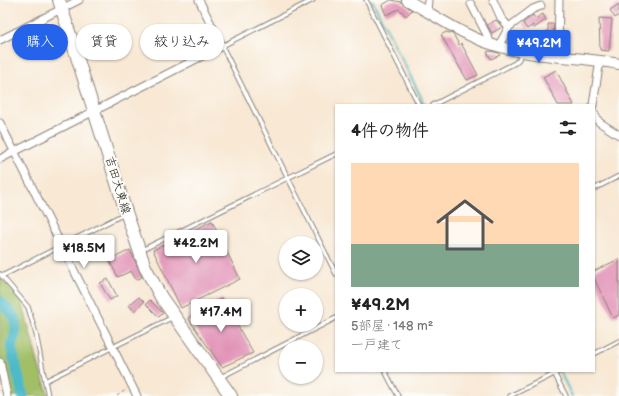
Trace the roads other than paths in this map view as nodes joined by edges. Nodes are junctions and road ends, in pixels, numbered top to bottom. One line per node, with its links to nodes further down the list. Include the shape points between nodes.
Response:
1 (79, 0): 9 (street)
2 (199, 0): 13 (street)
3 (313, 0): 17 (lane)
4 (366, 0): 25 (lane)
5 (407, 0): 12 (street)
6 (428, 0): 12 (street)
7 (493, 0): 14 (street, via 501,18)
8 (559, 0): 21 (street)
9 (61, 4): 15 (street); 28 (main road, 吉田大東線)
10 (471, 4): 16 (street, via 489,39)
11 (541, 6): 14 (street)
12 (427, 11): 16 (street)
13 (211, 24)
14 (509, 27): 18 (street)
15 (0, 40)
16 (487, 43): 18 (street)
17 (224, 45)
18 (498, 46): 20 (street)
19 (224, 50): 36 (lane)
20 (521, 52): 21 (street); 26 (lane, via 515,62)
21 (558, 55): 23 (street)
22 (194, 60): 28 (street)
23 (600, 60): 24 (street); 27 (street)
24 (619, 64)
25 (418, 104)
26 (434, 104)
27 (593, 104)
28 (94, 111): 32 (street); 38 (main road, 吉田大東線)
29 (595, 115): 31 (street, via 599,122)
30 (0, 123): 32 (street)
31 (619, 135)
32 (14, 151): 34 (street); 39 (street)
33 (335, 154): 36 (lane)
34 (0, 159)
35 (619, 176): 37 (lane)
36 (288, 178): 40 (lane); 41 (lane)
37 (595, 188)
38 (126, 212): 39 (lane); 40 (main road, 吉田大東線)
39 (62, 245): 42 (lane); 46 (street)
40 (139, 251): 43 (main road, 吉田大東線, via 154,285)
41 (335, 272)
42 (1, 275): 52 (lane, via 28,307)
43 (174, 317): 46 (lane); 51 (main road, 吉田大東線)
44 (335, 319): 51 (lane)
45 (619, 341): 47 (lane)
46 (113, 348): 52 (lane); 55 (street)
47 (595, 353)
48 (0, 362): 53 (street)
49 (386, 372): 57 (lane)
50 (556, 372): 58 (lane); 59 (lane)
51 (218, 378): 56 (main road, 吉田大東線)
52 (45, 381): 54 (lane)
53 (7, 396)
54 (48, 396)
55 (137, 396)
56 (231, 396)
57 (398, 396)
58 (510, 396)
59 (566, 396)

